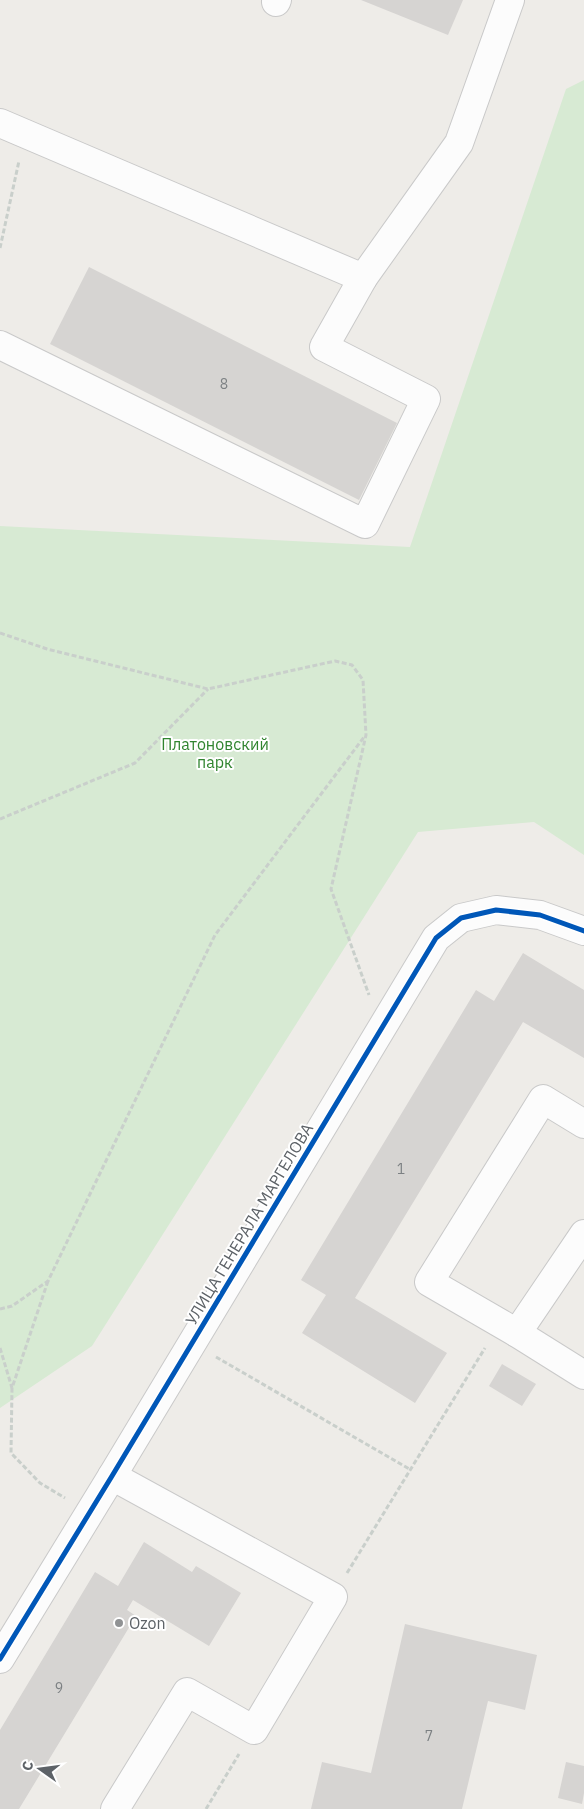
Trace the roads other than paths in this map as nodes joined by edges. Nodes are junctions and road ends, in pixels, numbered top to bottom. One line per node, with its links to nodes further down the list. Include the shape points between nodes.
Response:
1 (510, 0): 3 (street, via 459,144)
2 (0, 122): 3 (street)
3 (363, 278): 4 (street, via 324,347 426,399 364,524)
4 (0, 345)
5 (584, 931): 10 (street, УЛИЦА ГЕНЕРАЛА МАРГЕЛОВА, via 540,915 496,910 462,918 436,938)
6 (584, 1124): 8 (street, via 543,1099 429,1282)
7 (584, 1234): 8 (street)
8 (508, 1328): 9 (street)
9 (584, 1375)
10 (112, 1476): 11 (street, УЛИЦА ГЕНЕРАЛА МАРГЕЛОВА); 12 (street, via 332,1597 254,1730 187,1692)
11 (0, 1659)
12 (115, 1809)

